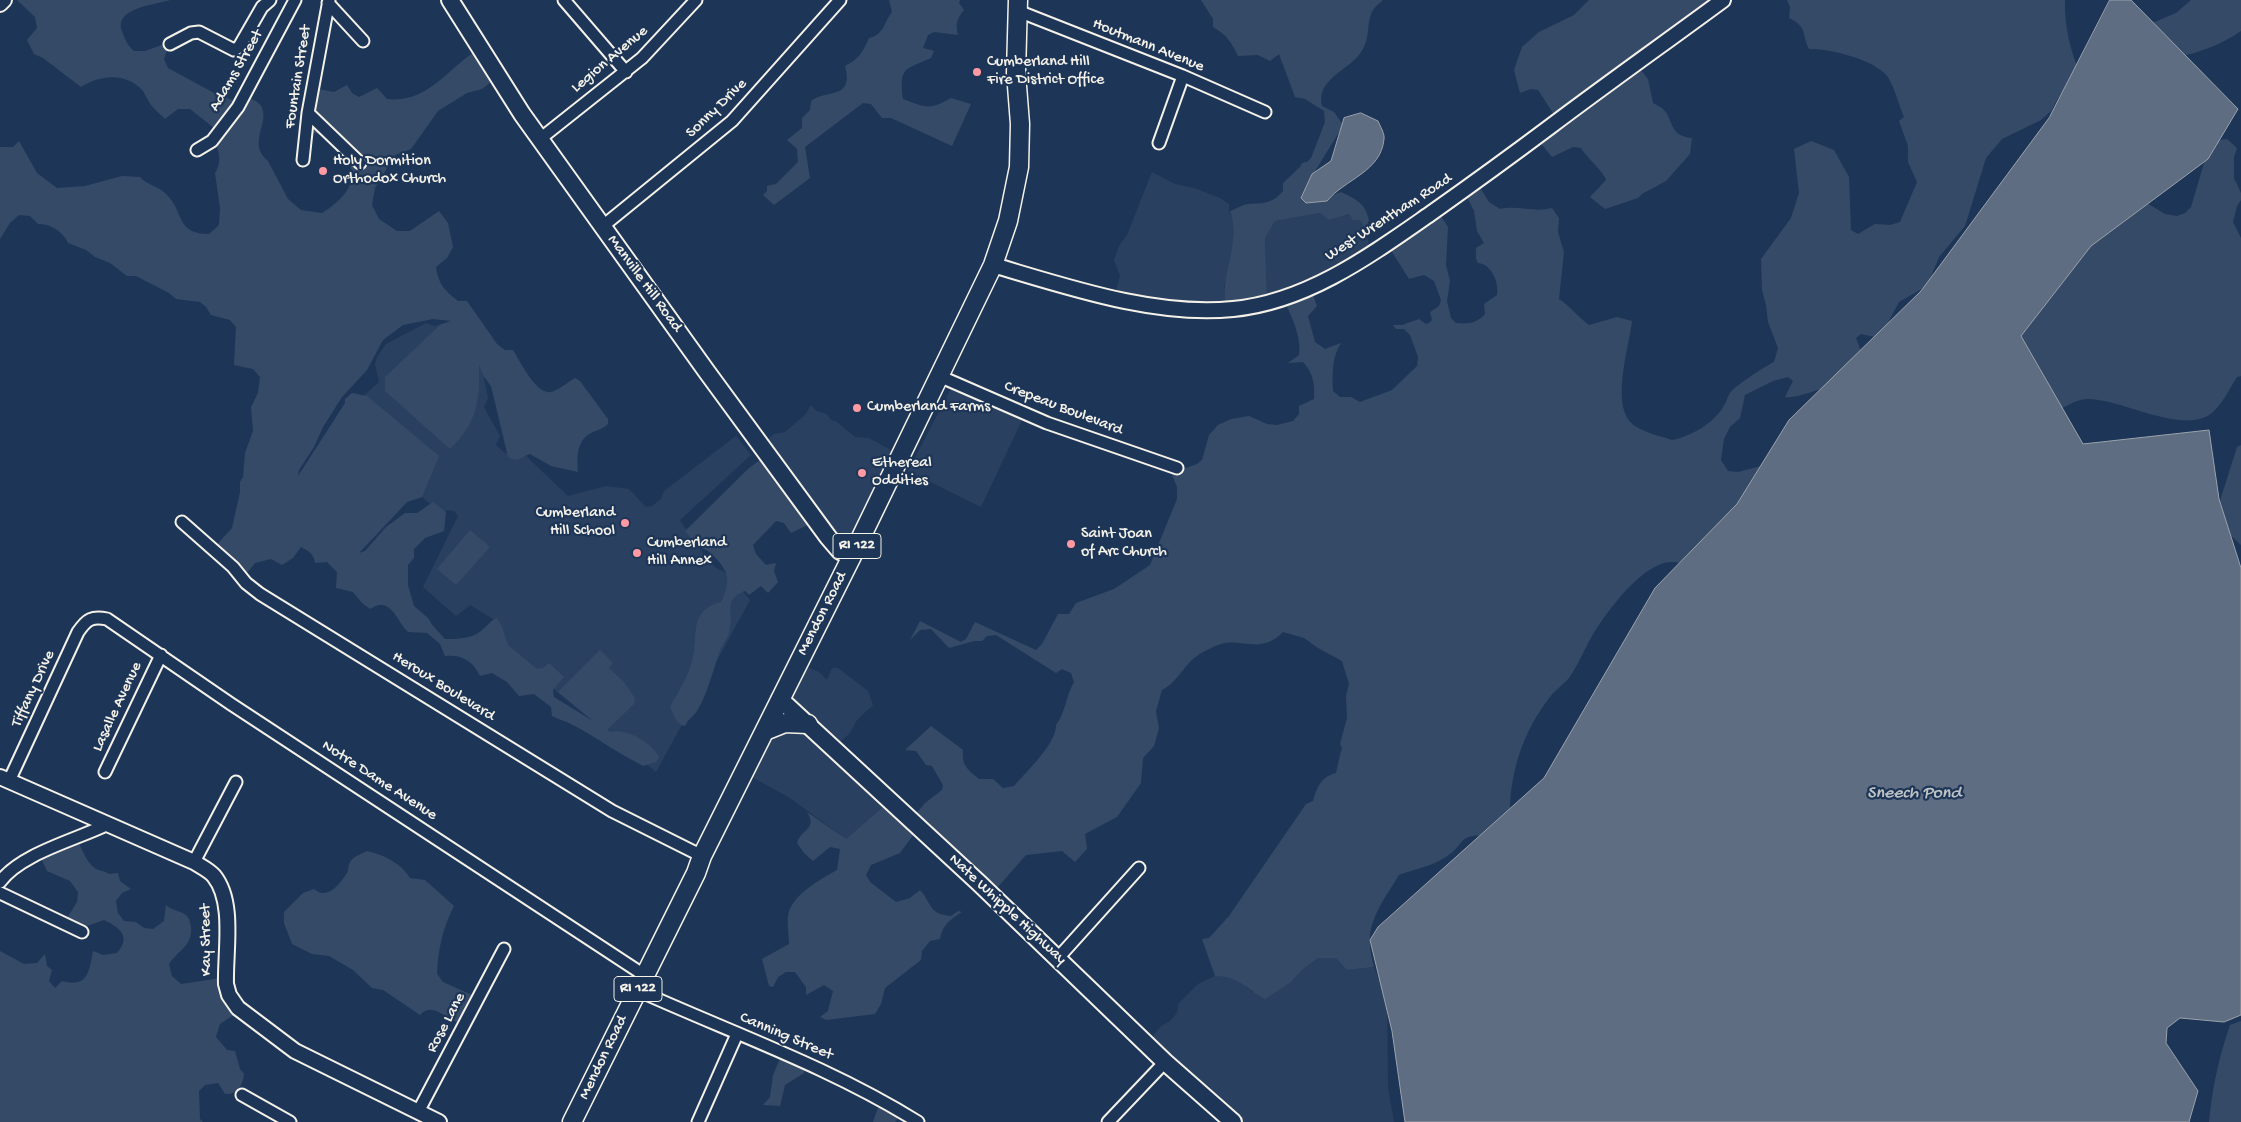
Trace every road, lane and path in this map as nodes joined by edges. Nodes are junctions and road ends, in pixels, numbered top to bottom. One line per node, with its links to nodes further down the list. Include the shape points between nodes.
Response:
1 (4, 0): 10 (street)
2 (270, 0): 13 (street, via 234,50 199,32 190,33)
3 (295, 0): 20 (street, Adams Street, via 238,107 212,141)
4 (564, 0): 14 (street)
5 (696, 0): 14 (street, Legion Avenue)
6 (840, 0): 23 (street, Sonny Drive, via 732,121)
7 (1723, 0): 24 (street, West Wrentham Road, via 1490,172 1386,244 1342,272 1300,293 1233,310 1184,309 1105,296)
8 (453, 1): 18 (main road, Manville Hill Road)
9 (328, 2): 12 (street); 17 (street, Fountain Street)
10 (0, 4)
11 (1018, 6): 15 (street, Houtmann Avenue); 24 (main road, Mendon Road / RI 122, via 1018,167 1008,221)
12 (363, 41)
13 (170, 44)
14 (626, 72): 18 (street, Legion Avenue)
15 (1183, 76): 16 (street, Houtmann Avenue); 19 (street)
16 (1265, 112)
17 (308, 113): 21 (street, Fountain Street); 22 (street)
18 (540, 139): 23 (main road, Manville Hill Road)
19 (1159, 143)
20 (196, 150)
21 (303, 160)
22 (360, 163)
23 (603, 226): 28 (main road, Manville Hill Road, via 812,515 840,551)
24 (993, 265): 25 (main road, Mendon Road / RI 122)
25 (939, 376): 26 (street, Crepeau Boulevard, via 1047,423); 28 (main road, Mendon Road / RI 122)
26 (1177, 468)
27 (182, 522): 38 (street, Heroux Boulevard, via 260,594 612,810)
28 (852, 556): 31 (main road, Mendon Road / RI 122)
29 (95, 617): 30 (street, Notre Dame Avenue, via 107,619); 35 (street, Tiffany Drive, via 87,620 78,632)
30 (161, 655): 34 (street, Lasalle Avenue); 46 (street, Notre Dame Avenue)
31 (780, 699): 32 (main road, Nate Whipple Highway); 33 (main road, Mendon Road / RI 122)
32 (808, 724): 33 (main road, via 785,723); 45 (main road, Nate Whipple Highway)
33 (765, 731): 38 (main road, Mendon Road / RI 122)
34 (105, 772)
35 (5, 779): 37 (street, Kay Street)
36 (236, 782): 39 (street)
37 (106, 825): 39 (street, Kay Street); 41 (street, via 32,857 16,866)
38 (702, 856): 46 (main road, Mendon Road / RI 122)
39 (194, 862): 50 (street, Kay Street, via 213,874 227,904 226,984 238,1008 295,1051)
40 (1139, 868): 45 (street)
41 (0, 882)
42 (0, 892): 43 (street)
43 (82, 932)
44 (504, 949): 50 (street, Rose Lane)
45 (1058, 958): 48 (main road, Nate Whipple Highway)
46 (641, 983): 47 (street, Canning Street); 53 (main road, Mendon Road / RI 122)
47 (737, 1034): 54 (street); 55 (street, Canning Street, via 819,1068)
48 (1165, 1062): 56 (street); 57 (main road, Nate Whipple Highway)
49 (242, 1095): 51 (street)
50 (418, 1112): 52 (street, Kay Street)
51 (290, 1122)
52 (439, 1122)
53 (572, 1122)
54 (698, 1122)
55 (918, 1122)
56 (1108, 1122)
57 (1233, 1122)

